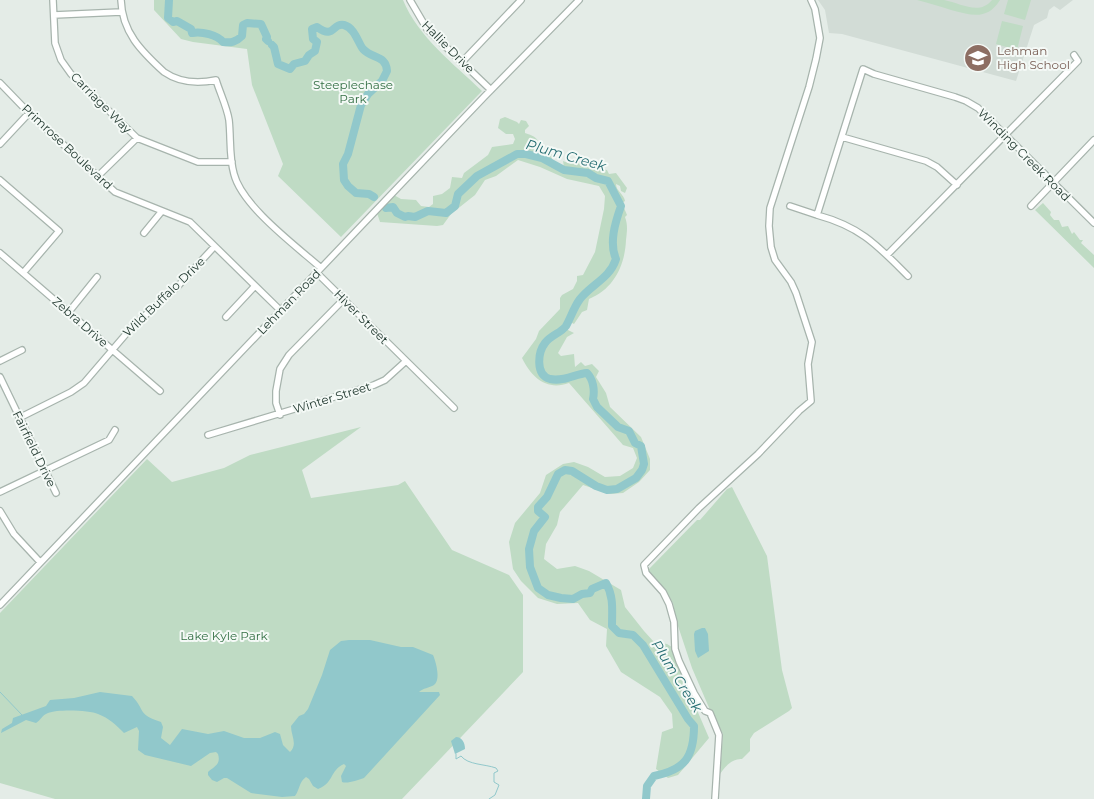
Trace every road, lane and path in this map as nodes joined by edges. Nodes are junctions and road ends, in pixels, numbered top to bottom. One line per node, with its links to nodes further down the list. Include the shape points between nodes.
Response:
1 (53, 0): 8 (street, Carriage Way)
2 (121, 0): 7 (street)
3 (410, 0): 10 (street, Hallie Drive, via 427,30)
4 (521, 0): 10 (street)
5 (580, 0): 12 (street, Lehman Road)
6 (811, 0): 59 (street, via 820,38 809,87 770,208 769,226 775,260 793,288 812,342 808,364 811,401 644,565 646,573 669,604 679,660 719,735)
7 (122, 12): 8 (street); 19 (street, Hiver Street, via 130,36 164,72 187,82 216,80 229,118)
8 (54, 15): 16 (street, Carriage Way, via 55,43 61,60 71,74)
9 (1074, 55): 14 (street, via 1078,61)
10 (462, 62): 12 (street, Hallie Drive)
11 (0, 83): 13 (street, Primrose Boulevard)
12 (491, 90): 33 (street, Lehman Road)
13 (29, 113): 18 (street); 20 (street, Primrose Boulevard)
14 (1006, 136): 15 (street, Winding Creek Road, via 978,108 966,101 863,69); 22 (street, Winding Creek Road); 23 (street)
15 (842, 137): 23 (street, via 926,161); 27 (street)
16 (137, 138): 19 (street, Carriage Way, via 198,162); 20 (street)
17 (1094, 140): 22 (street)
18 (0, 144)
19 (232, 162): 33 (street, Hiver Street, via 236,182 246,198)
20 (97, 177): 26 (street, Primrose Boulevard, via 114,192)
21 (0, 180): 34 (street, via 59,231)
22 (1052, 182): 25 (street); 28 (street, Winding Creek Road)
23 (957, 185): 32 (street)
24 (790, 206): 27 (street)
25 (1031, 206)
26 (162, 211): 29 (street); 30 (street, Primrose Boulevard, via 190,222)
27 (817, 215): 32 (street, via 860,232)
28 (1094, 223)
29 (144, 233)
30 (214, 248): 37 (street, Primrose Boulevard); 43 (street, Wild Buffalo Drive)
31 (0, 253): 34 (street, Zebra Drive)
32 (887, 255): 35 (street)
33 (319, 271): 38 (street, Hiver Street); 39 (street, Lehman Road)
34 (22, 273): 40 (street, Zebra Drive)
35 (908, 276)
36 (97, 277): 40 (street)
37 (255, 286): 39 (street, Primrose Boulevard); 41 (street)
38 (343, 300): 45 (street, Hiver Street); 49 (street, via 289,355 280,369 276,391)
39 (281, 311): 57 (street, Lehman Road)
40 (68, 313): 43 (street, Zebra Drive)
41 (226, 317)
42 (22, 350): 44 (street)
43 (112, 350): 47 (street, Zebra Drive); 50 (street, Wild Buffalo Drive, via 84,383)
44 (0, 361)
45 (406, 361): 48 (street, Hiver Street); 49 (street, Winter Street, via 385,380 374,385)
46 (0, 377): 50 (street, Fairfield Drive)
47 (160, 391)
48 (454, 408)
49 (280, 414): 52 (street, Winter Street)
50 (19, 418): 53 (street, Fairfield Drive)
51 (115, 430): 53 (street, via 109,440)
52 (208, 435)
53 (46, 470): 54 (street); 55 (street, Fairfield Drive)
54 (0, 492)
55 (56, 493)
56 (0, 511): 57 (street, via 14,534)
57 (40, 562): 58 (street, Lehman Road)
58 (0, 605)
59 (715, 799)

